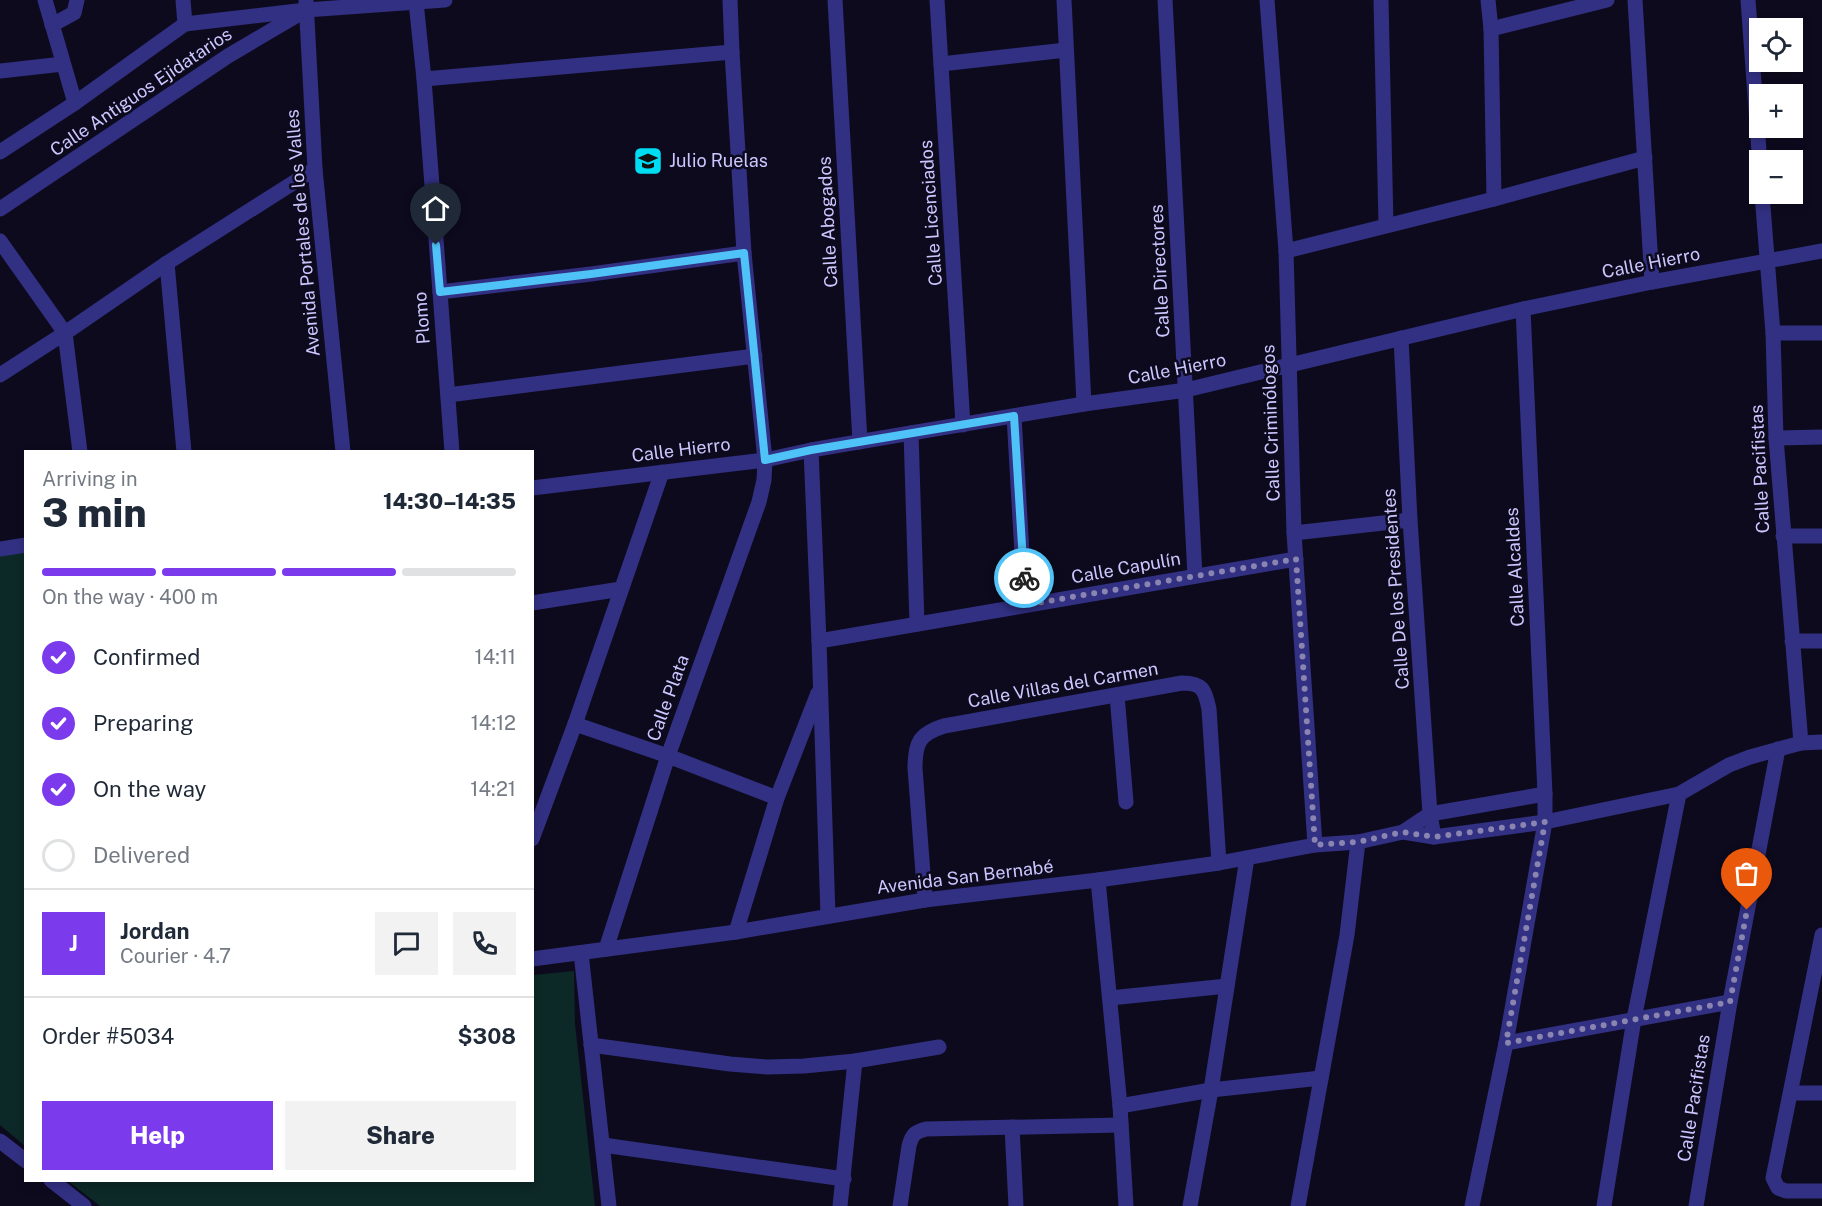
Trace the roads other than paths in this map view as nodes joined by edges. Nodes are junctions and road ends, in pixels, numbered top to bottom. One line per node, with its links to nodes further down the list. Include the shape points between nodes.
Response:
1 (45, 0): 19 (street)
2 (77, 0): 19 (street, via 74,13)
3 (183, 0): 18 (street)
4 (445, 0): 16 (street, Calle Antiguos Ejidatarios)
5 (730, 0): 22 (street, Calle Plata)
6 (835, 0): 60 (street, Calle Abogados)
7 (937, 0): 24 (street, Calle Licenciados)
8 (1064, 0): 21 (street)
9 (1165, 0): 52 (street, Calle Directores)
10 (1267, 0): 37 (street, Calle Criminólogos)
11 (1381, 0): 35 (street)
12 (1488, 0): 20 (street)
13 (1607, 0): 20 (street)
14 (1635, 0): 30 (street)
15 (1748, 0): 28 (street)
16 (416, 2): 17 (street, Calle Antiguos Ejidatarios); 26 (street, Plomo)
17 (306, 5): 18 (street, Calle Antiguos Ejidatarios); 31 (street, Avenida Portales de los Valles); 34 (street, Calle Antiguos Ejidatarios)
18 (185, 24): 27 (street, Calle Antiguos Ejidatarios)
19 (52, 25): 23 (street)
20 (1491, 29): 32 (street)
21 (1066, 50): 24 (street); 54 (street)
22 (732, 52): 26 (street); 39 (street, Calle Plata)
23 (63, 64): 25 (street); 27 (street)
24 (941, 64): 56 (street, Calle Licenciados)
25 (0, 71)
26 (424, 79): 43 (street, Plomo)
27 (75, 104): 29 (street, Calle Antiguos Ejidatarios)
28 (1759, 150)
29 (0, 152)
30 (1645, 158): 32 (street); 42 (street)
31 (315, 169): 41 (street); 63 (street, Avenida Portales de los Valles)
32 (1494, 199): 35 (street)
33 (1763, 204): 40 (street, Calle Pacifistas)
34 (0, 209)
35 (1386, 225): 37 (street)
36 (0, 241): 45 (street)
37 (1286, 251): 50 (street, Calle Criminólogos)
38 (1822, 251): 40 (street, Calle Hierro)
39 (744, 253): 43 (street); 49 (street, Calle Plata)
40 (1766, 261): 42 (street, Calle Hierro); 46 (street, Calle Pacifistas)
41 (167, 263): 45 (street); 62 (street)
42 (1652, 282): 44 (street, Calle Hierro)
43 (440, 292): 53 (street, Plomo)
44 (1523, 309): 48 (street, Calle Hierro); 91 (street, Calle Alcaldes)
45 (65, 333): 51 (street); 61 (street)
46 (1773, 333): 47 (street); 59 (street, Calle Pacifistas)
47 (1822, 333)
48 (1401, 338): 50 (street, Calle Hierro); 69 (street, Calle De los Presidentes)
49 (755, 356): 53 (street); 66 (street, Calle Plata)
50 (1289, 365): 52 (street, Calle Hierro); 70 (street, Calle Criminólogos)
51 (0, 375)
52 (1186, 390): 54 (street, Calle Hierro); 76 (street, Calle Directores)
53 (448, 395): 64 (street, Plomo)
54 (1084, 404): 55 (street, Calle Hierro)
55 (1014, 416): 56 (street, Calle Hierro); 79 (street)
56 (963, 424): 57 (street, Calle Hierro)
57 (911, 433): 60 (street, Calle Hierro); 80 (street)
58 (1822, 437): 59 (street)
59 (1776, 438): 71 (street, Calle Pacifistas)
60 (860, 442): 65 (street, Calle Hierro)
61 (80, 450)
62 (184, 450)
63 (343, 450)
64 (452, 450)
65 (811, 450): 66 (street, Calle Hierro); 83 (street)
66 (765, 460): 67 (street, Calle Hierro); 90 (street, Calle Plata, via 759,502)
67 (662, 472): 68 (street, Calle Hierro); 77 (street)
68 (534, 488)
69 (1410, 520): 70 (street); 95 (street, Calle De los Presidentes)
70 (1294, 533): 75 (street, Calle Criminólogos)
71 (1783, 536): 72 (street); 81 (street, Calle Pacifistas)
72 (1822, 536)
73 (24, 546): 74 (street)
74 (0, 549)
75 (1296, 559): 76 (street, Calle Capulín); 101 (street, Calle Criminólogos)
76 (1195, 576): 79 (street, Calle Capulín)
77 (621, 589): 78 (street); 86 (street)
78 (534, 603)
79 (1025, 605): 80 (street, Calle Capulín)
80 (917, 624): 83 (street, Calle Capulín)
81 (1792, 640): 82 (street); 88 (street, Calle Pacifistas)
82 (1822, 640)
83 (819, 641): 84 (street)
84 (820, 688): 93 (street); 106 (street)
85 (1117, 695): 94 (street); 103 (street, Calle Villas del Carmen, via 1194,683 1206,695); 105 (street, Calle Villas del Carmen, via 944,726 921,737 915,750 915,768)
86 (575, 724): 90 (street); 98 (street)
87 (1822, 742): 88 (street, Avenida San Bernabé)
88 (1801, 743): 89 (street, Avenida San Bernabé)
89 (1778, 749): 92 (street, Avenida San Bernabé, via 1729,765); 115 (street, Calle Pacifistas)
90 (668, 756): 93 (street); 109 (street, Calle Plata)
91 (1545, 794): 95 (street, Avenida San Bernabé); 96 (street, Calle Alcaldes)
92 (1679, 794): 96 (street, Avenida San Bernabé); 116 (street)
93 (777, 798): 107 (street)
94 (1126, 802)
95 (1430, 814): 97 (street, Avenida San Bernabé); 99 (street, Calle De los Presidentes)
96 (1545, 822): 99 (street, Avenida San Bernabé); 117 (street, Calle Alcaldes)
97 (1403, 832): 99 (street, Avenida San Bernabé); 100 (street, Avenida San Bernabé)
98 (534, 834)
99 (1434, 837)
100 (1358, 842): 101 (street, Avenida San Bernabé); 121 (street, via 1347,935)
101 (1315, 845): 102 (street, Avenida San Bernabé)
102 (1247, 858): 103 (street, Avenida San Bernabé); 112 (street)
103 (1219, 863): 104 (street, Avenida San Bernabé)
104 (1098, 880): 105 (street, Avenida San Bernabé); 114 (street)
105 (926, 900): 106 (street, Avenida San Bernabé)
106 (828, 916): 107 (street, Avenida San Bernabé)
107 (736, 932): 109 (street, Avenida San Bernabé)
108 (1822, 935): 113 (street)
109 (606, 949): 110 (street, Avenida San Bernabé)
110 (581, 953): 111 (street, Avenida San Bernabé); 118 (street)
111 (534, 959)
112 (1227, 986): 114 (street); 122 (street)
113 (1815, 996): 123 (street)
114 (1110, 998): 125 (street)
115 (1730, 1002): 116 (street); 144 (street, Calle Pacifistas)
116 (1634, 1019): 117 (street); 143 (street)
117 (1506, 1043): 142 (street, Calle Alcaldes)
118 (591, 1045): 120 (street, via 730,1065); 129 (street)
119 (939, 1047): 120 (street)
120 (855, 1062): 131 (street)
121 (1321, 1078): 122 (street); 141 (street)
122 (1211, 1090): 125 (street); 140 (street)
123 (1792, 1093): 124 (street); 133 (street, via 1773,1178 1778,1188 1786,1191)
124 (1822, 1093)
125 (1120, 1106): 126 (street)
126 (1121, 1125): 127 (street); 139 (street)
127 (1012, 1127): 137 (street, via 916,1132 911,1136); 138 (street)
128 (0, 1141): 130 (street)
129 (603, 1145): 131 (street); 135 (street)
130 (24, 1159)
131 (844, 1179): 136 (street)
132 (54, 1182): 134 (street)
133 (1822, 1191)
134 (84, 1206)
135 (609, 1206)
136 (840, 1206)
137 (900, 1206)
138 (1016, 1206)
139 (1126, 1206)
140 (1190, 1206)
141 (1299, 1206)
142 (1472, 1206)
143 (1604, 1206)
144 (1696, 1206)

